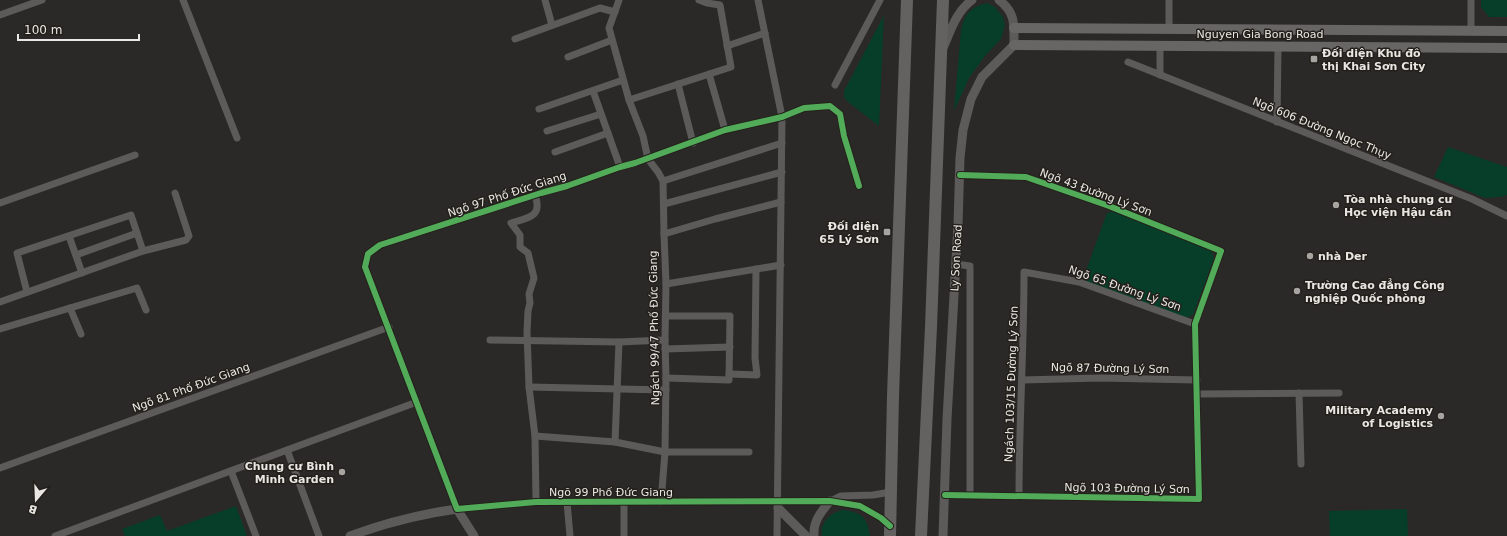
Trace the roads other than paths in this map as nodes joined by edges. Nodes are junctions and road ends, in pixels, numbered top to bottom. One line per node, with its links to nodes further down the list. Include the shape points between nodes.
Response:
1 (42, 0): 15 (street)
2 (183, 0): 47 (street)
3 (545, 0): 16 (street)
4 (619, 0): 14 (street)
5 (699, 0): 25 (street, via 720,5)
6 (758, 0): 21 (street)
7 (880, 0): 37 (street)
8 (908, 0): 110 (highway)
9 (943, 0): 30 (highway, Ly Son Road)
10 (972, 0): 30 (street, Ly Son Road, via 959,12)
11 (998, 0): 17 (street, via 1011,12)
12 (1169, 0): 18 (street)
13 (1471, 0): 19 (street)
14 (615, 12): 16 (street, via 600,8); 23 (street, via 609,28)
15 (0, 15)
16 (552, 25): 22 (street)
17 (1014, 28): 18 (main road, Nguyen Gia Bong Road); 24 (street)
18 (1169, 29): 19 (main road, Nguyen Gia Bong Road); 26 (main road)
19 (1471, 31): 20 (main road, Nguyen Gia Bong Road); 28 (main road)
20 (1507, 31)
21 (765, 33): 25 (street); 42 (street)
22 (515, 39)
23 (612, 40): 31 (street); 35 (street)
24 (1014, 45): 26 (main road, Nguyen Gia Bong Road); 55 (street, Ly Son Road, via 982,77 976,87 963,130)
25 (728, 46): 33 (street, via 731,67)
26 (1160, 46): 27 (main road, Nguyen Gia Bong Road); 34 (street)
27 (1278, 46): 28 (main road, Nguyen Gia Bong Road); 43 (street)
28 (1471, 48): 29 (main road, Nguyen Gia Bong Road)
29 (1507, 48)
30 (941, 51): 132 (highway, Ly Son Road)
31 (568, 56)
32 (1128, 62): 34 (street, Ngõ 606 Đường Ngọc Thụy)
33 (709, 74): 36 (street); 44 (street)
34 (1160, 75): 43 (street, Ngõ 606 Đường Ngọc Thụy)
35 (623, 80): 38 (street); 39 (street)
36 (678, 84): 39 (street); 48 (street)
37 (835, 85)
38 (592, 91): 40 (street); 41 (street)
39 (629, 100): 52 (street, via 643,136)
40 (539, 109)
41 (601, 114): 45 (street); 46 (street)
42 (782, 117): 44 (street, Ngõ 97 Phố Đức Giang); 49 (street); 57 (street, Ngõ 97 Phố Đức Giang, via 804,108 830,106 840,114)
43 (1277, 122): 63 (street, Ngõ 606 Đường Ngọc Thụy, via 1472,199)
44 (725, 130): 48 (street, Ngõ 97 Phố Đức Giang)
45 (547, 131)
46 (608, 133): 50 (street); 53 (street)
47 (237, 138)
48 (693, 143): 52 (street, Ngõ 97 Phố Đức Giang)
49 (782, 143): 54 (street); 56 (street)
50 (555, 152)
51 (135, 155): 61 (street)
52 (648, 159): 53 (street, Ngõ 97 Phố Đức Giang); 56 (street)
53 (620, 167): 59 (street, Ngõ 97 Phố Đức Giang)
54 (782, 172): 60 (street); 62 (street)
55 (960, 175): 68 (street, Ngõ 43 Đường Lý Sơn, via 1026,177 1109,206); 70 (street, Ly Son Road)
56 (663, 181): 62 (street, Ngách 99/47 Phố Đức Giang)
57 (859, 186)
58 (175, 193): 67 (street, via 189,236 186,240)
59 (535, 195): 82 (street, Ngõ 97 Phố Đức Giang, via 380,245 368,254 365,267); 86 (street, via 538,203 536,212 530,218 511,222 520,235 520,247 528,253 534,278 529,294)
60 (781, 202): 65 (street); 71 (street)
61 (0, 203)
62 (664, 204): 65 (street, Ngách 99/47 Phố Đức Giang)
63 (1507, 216)
64 (137, 233): 66 (street, via 131,216); 67 (street); 69 (street)
65 (664, 234): 75 (street, Ngách 99/47 Phố Đức Giang)
66 (69, 236): 69 (street); 76 (street, via 17,254)
67 (144, 251): 73 (street)
68 (1221, 251): 81 (street, Ngõ 103 Đường Lý Sơn)
69 (76, 254): 73 (street)
70 (956, 264): 111 (street, via 970,266); 112 (street, Ly Son Road)
71 (781, 265): 72 (street); 119 (street)
72 (756, 268): 75 (street); 91 (street, via 757,375)
73 (82, 272): 76 (street)
74 (1024, 272): 81 (street, Ngõ 65 Đường Lý Sơn, via 1079,282); 93 (street, Ngách 103/15 Đường Lý Sơn)
75 (666, 284): 80 (street, Ngách 99/47 Phố Đức Giang)
76 (27, 292): 77 (street)
77 (0, 302)
78 (70, 308): 79 (street, via 137,288); 83 (street); 84 (street)
79 (146, 310)
80 (666, 316): 87 (street, Ngách 99/47 Phố Đức Giang); 89 (street, via 730,316)
81 (1195, 324): 94 (street, Ngõ 103 Đường Lý Sơn)
82 (389, 327): 101 (street, Ngõ 97 Phố Đức Giang); 108 (street, Ngõ 81 Phố Đức Giang)
83 (0, 329)
84 (81, 334)
85 (490, 340): 86 (street)
86 (527, 340): 88 (street); 95 (street)
87 (665, 340): 88 (street); 90 (street, Ngách 99/47 Phố Đức Giang)
88 (619, 342): 96 (street)
89 (730, 347): 90 (street); 91 (street)
90 (665, 349): 92 (street, Ngách 99/47 Phố Đức Giang)
91 (729, 377): 92 (street)
92 (666, 378): 97 (street, Ngách 99/47 Phố Đức Giang)
93 (1022, 380): 94 (street, Ngõ 87 Đường Lý Sơn); 113 (street, Ngách 103/15 Đường Lý Sơn)
94 (1196, 380): 100 (street, Ngõ 103 Đường Lý Sơn)
95 (529, 387): 96 (street); 102 (street)
96 (617, 389): 97 (street); 103 (street)
97 (666, 390): 105 (street, Ngách 99/47 Phố Đức Giang)
98 (1299, 393): 99 (street); 100 (street); 107 (street)
99 (1340, 393)
100 (1197, 394): 113 (street, Ngõ 103 Đường Lý Sơn, via 1199,499)
101 (417, 402): 104 (street); 120 (street, Ngõ 97 Phố Đức Giang)
102 (535, 436): 103 (street); 115 (street)
103 (615, 442): 105 (street)
104 (287, 450): 109 (street); 124 (street)
105 (666, 452): 106 (street); 118 (street, Ngách 99/47 Phố Đức Giang)
106 (749, 452)
107 (1302, 464)
108 (0, 468)
109 (232, 471): 122 (street); 123 (street)
110 (891, 492): 114 (street, via 841,496); 121 (highway)
111 (970, 495): 112 (street, Ngõ 103 Đường Lý Sơn); 113 (street, Ngõ 103 Đường Lý Sơn)
112 (945, 496): 133 (street, Ly Son Road)
113 (1019, 496)
114 (830, 501): 119 (street, Ngõ 99 Phố Đức Giang); 121 (street, via 860,506 881,518); 131 (street, via 816,519)
115 (536, 502): 116 (street, Ngõ 99 Phố Đức Giang); 120 (street, Ngõ 99 Phố Đức Giang)
116 (567, 502): 117 (street, Ngõ 99 Phố Đức Giang); 127 (street)
117 (624, 502): 118 (street, Ngõ 99 Phố Đức Giang); 128 (street)
118 (661, 502): 119 (street, Ngõ 99 Phố Đức Giang, via 764,502)
119 (778, 505): 129 (street); 130 (street)
120 (458, 509): 125 (street, via 433,512 379,525); 126 (street)
121 (890, 531)
122 (55, 536)
123 (256, 536)
124 (319, 536)
125 (350, 536)
126 (474, 536)
127 (570, 536)
128 (624, 536)
129 (777, 536)
130 (806, 536)
131 (814, 536)
132 (921, 536)
133 (943, 536)

